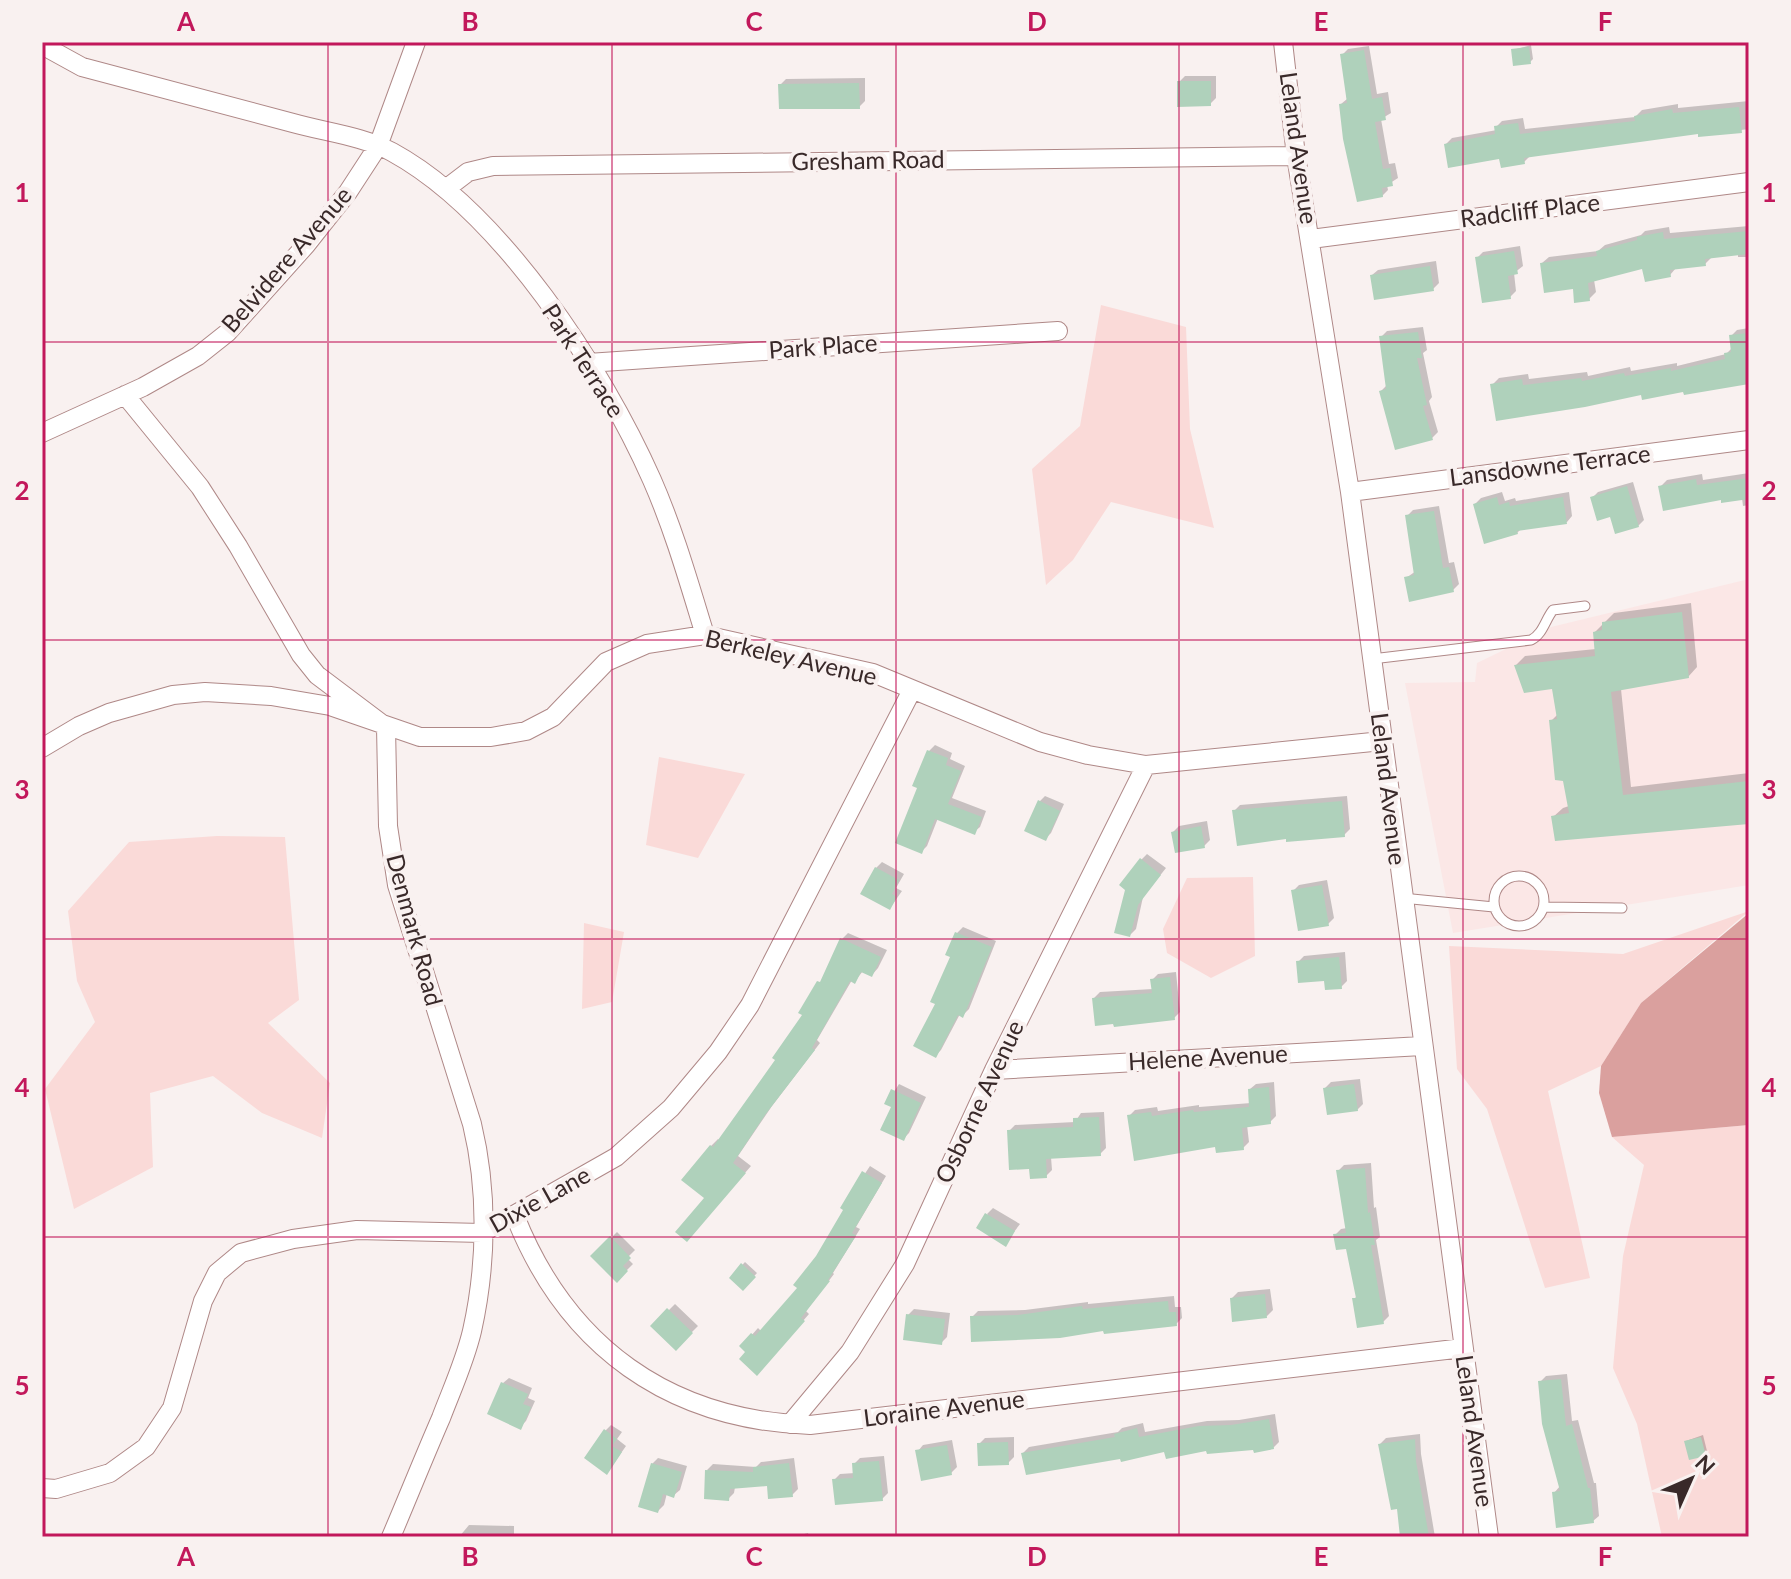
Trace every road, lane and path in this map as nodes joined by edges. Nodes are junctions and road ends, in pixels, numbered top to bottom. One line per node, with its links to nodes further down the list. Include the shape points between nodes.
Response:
1 (416, 42): 4 (street, Belvidere Avenue)
2 (1283, 42): 5 (street, Leland Avenue)
3 (42, 45): 4 (street, Park Terrace, via 82,67)
4 (378, 146): 7 (street, Park Terrace); 11 (street, Belvidere Avenue, via 306,245 227,333 198,356)
5 (1296, 156): 7 (street, Gresham Road, via 493,166 468,172); 8 (street, Leland Avenue)
6 (1749, 182): 8 (street, Radcliff Place)
7 (447, 188): 10 (street, Park Terrace, via 518,264)
8 (1311, 239): 14 (street, Leland Avenue)
9 (1058, 331): 10 (street, Park Place)
10 (588, 363): 16 (street, Park Terrace, via 652,480)
11 (125, 395): 12 (street, Belvidere Avenue); 19 (street, via 200,487 301,655 317,675)
12 (42, 433)
13 (1749, 440): 14 (street, Lansdowne Terrace)
14 (1350, 492): 17 (street, Leland Avenue)
15 (1585, 606): 17 (lane, via 1553,610 1539,636 1531,640)
16 (705, 635): 18 (street, Berkeley Avenue, via 832,662); 19 (street, Berkeley Avenue, via 647,644 606,662 553,717 526,731 491,737 420,737)
17 (1372, 659): 20 (street, Leland Avenue)
18 (912, 690): 22 (street, Berkeley Avenue, via 1040,742); 29 (street, Dixie Lane, via 750,1005 718,1052 671,1108 616,1157)
19 (386, 727): 21 (street, Berkeley Avenue, via 330,706 205,692 109,713); 30 (street, Denmark Road, via 388,826 397,885 480,1155)
20 (1382, 741): 22 (street, Berkeley Avenue); 23 (street, Leland Avenue)
21 (42, 748)
22 (1146, 765): 28 (street, Osborne Avenue)
23 (1402, 898): 24 (lane); 27 (street, Leland Avenue)
24 (1494, 907): 25 (lane, via 1504,921 1519,926 1535,920); 25 (lane, via 1495,890 1522,877 1538,883)
25 (1544, 907): 26 (lane)
26 (1622, 908)
27 (1422, 1046): 28 (street, Helene Avenue); 31 (street, Leland Avenue)
28 (994, 1070): 32 (street, Osborne Avenue, via 905,1264 850,1352)
29 (515, 1216): 30 (street, Dixie Lane); 32 (street, Loraine Avenue, via 559,1300 628,1368 714,1411)
30 (482, 1233): 33 (street, Dixie Lane, via 357,1230 241,1253 217,1273 203,1301 172,1408 146,1447 110,1473); 34 (street, Denmark Road, via 472,1331)
31 (1463, 1348): 32 (street, Loraine Avenue); 35 (street, Leland Avenue)
32 (790, 1424)
33 (42, 1488)
34 (391, 1537)
35 (1489, 1537)

